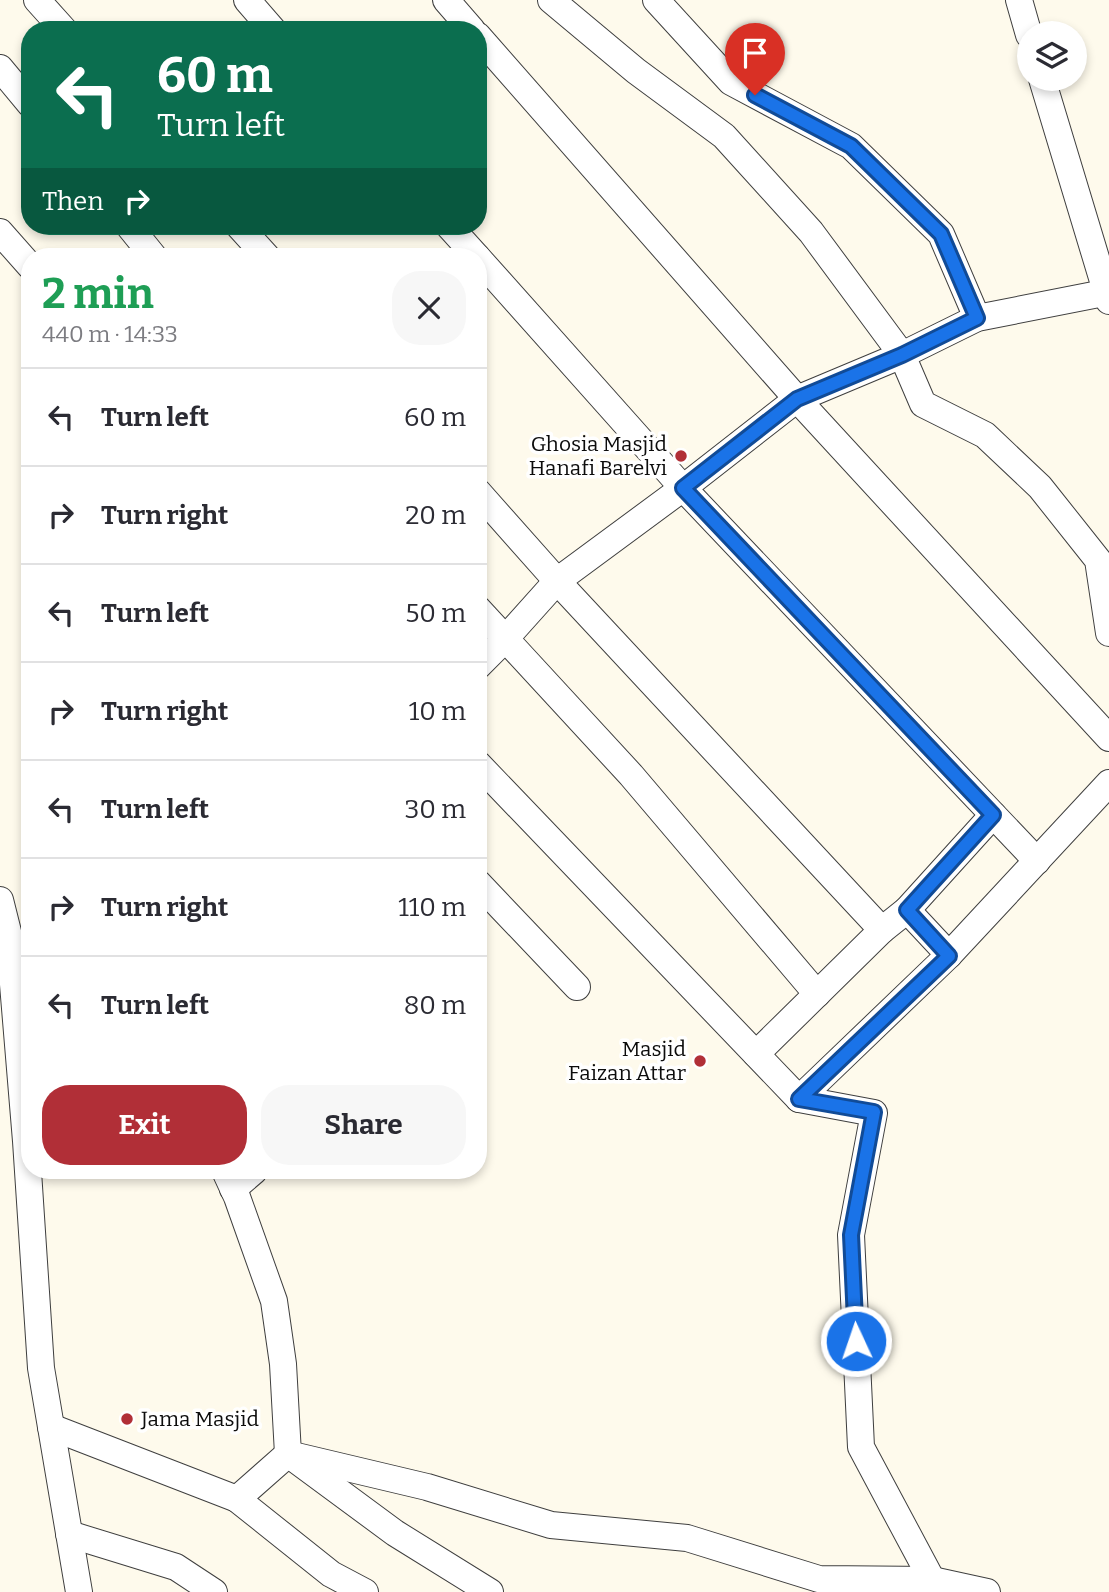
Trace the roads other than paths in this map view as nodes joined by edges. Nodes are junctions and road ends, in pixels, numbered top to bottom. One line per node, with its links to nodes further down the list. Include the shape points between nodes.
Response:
1 (37, 0): 7 (street)
2 (247, 0): 8 (street)
3 (446, 0): 9 (street)
4 (551, 0): 20 (street, via 636,71 724,135 811,232)
5 (656, 0): 19 (street, via 731,82 851,146 941,234)
6 (1018, 0): 10 (street)
7 (56, 21)
8 (265, 21)
9 (464, 21)
10 (1025, 21)
11 (487, 46): 21 (street)
12 (0, 68): 14 (street)
13 (1046, 91): 18 (street)
14 (21, 93)
15 (247, 235): 16 (street)
16 (259, 248)
17 (487, 269): 22 (street)
18 (1108, 295): 19 (street)
19 (977, 318): 20 (street)
20 (902, 355): 21 (street); 26 (street, via 923,404 985,435 1040,487 1098,560)
21 (797, 399): 22 (street); 29 (street)
22 (683, 488): 24 (street); 32 (street)
23 (487, 502): 24 (street)
24 (557, 581): 27 (street); 37 (street)
25 (487, 619): 27 (street)
26 (1109, 633)
27 (505, 639): 28 (street); 42 (street, via 631,775)
28 (487, 657)
29 (1109, 738)
30 (487, 773): 43 (street)
31 (1109, 783): 33 (street)
32 (993, 815): 33 (street); 36 (street)
33 (1037, 861): 39 (street)
34 (487, 892): 41 (street)
35 (0, 900): 38 (street)
36 (907, 910): 37 (street); 39 (street)
37 (882, 930): 42 (street)
38 (20, 935): 40 (street)
39 (949, 956): 44 (street)
40 (21, 969)
41 (577, 987)
42 (817, 994): 43 (street)
43 (756, 1054): 44 (street)
44 (799, 1099): 51 (street, via 874,1112 851,1235 861,1447)
45 (29, 1179): 47 (street, via 41,1368)
46 (229, 1180): 48 (street, via 274,1301)
47 (51, 1427): 49 (street); 50 (street)
48 (288, 1454): 49 (street); 51 (street, via 427,1487 551,1525 687,1538 819,1579); 55 (street, via 395,1533)
49 (237, 1499): 54 (street, via 331,1574)
50 (69, 1534): 52 (street); 53 (street, via 176,1567)
51 (933, 1586): 56 (street)
52 (79, 1592)
53 (214, 1592)
54 (365, 1592)
55 (490, 1592)
56 (987, 1592)

